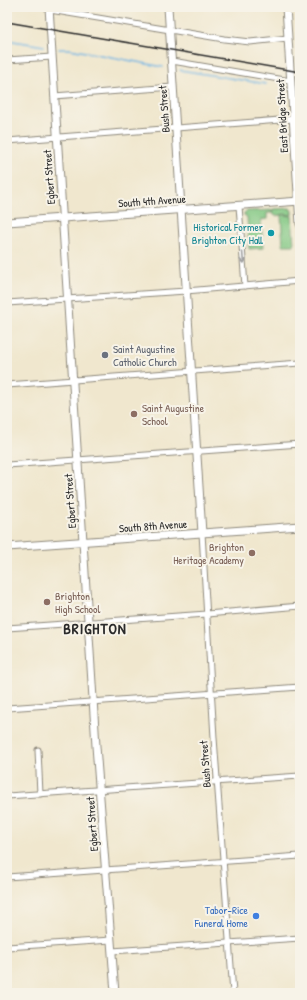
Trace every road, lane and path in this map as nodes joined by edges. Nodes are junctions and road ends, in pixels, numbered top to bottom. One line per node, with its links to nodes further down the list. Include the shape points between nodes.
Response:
1 (168, 7): 6 (street, Bush Street)
2 (286, 7): 7 (street, East Bridge Street)
3 (296, 7): 4 (street)
4 (300, 8)
5 (50, 9): 6 (street); 8 (street, Egbert Street)
6 (170, 30): 7 (street, via 246,41); 10 (street, Bush Street)
7 (288, 38): 11 (street, East Bridge Street)
8 (52, 57): 9 (street); 13 (street, Egbert Street)
9 (7, 60)
10 (172, 61): 11 (street); 12 (street, Bush Street)
11 (291, 80): 14 (street, East Bridge Street)
12 (173, 87): 13 (street); 15 (street, Bush Street)
13 (54, 96): 16 (street, Egbert Street)
14 (294, 119): 15 (street); 18 (street, East Bridge Street)
15 (176, 128): 16 (street); 20 (street, Bush Street)
16 (57, 137): 17 (street); 21 (street, Egbert Street)
17 (7, 141)
18 (299, 201): 19 (street, South 4th Avenue); 23 (street, East Bridge Street)
19 (239, 206): 20 (street, South 4th Avenue); 25 (street, one-way to 25)
20 (182, 210): 21 (street, South 4th Avenue); 26 (street, Bush Street)
21 (62, 219): 22 (street, South 4th Avenue); 27 (street, Egbert Street)
22 (7, 222)
23 (300, 224)
24 (300, 281): 25 (street)
25 (245, 286): 26 (street)
26 (186, 290): 27 (street); 30 (street, Bush Street)
27 (68, 299): 28 (street); 31 (street, Egbert Street)
28 (7, 303)
29 (300, 363): 30 (street)
30 (191, 371): 31 (street); 34 (street, Bush Street)
31 (72, 380): 32 (street); 35 (street, Egbert Street)
32 (7, 386)
33 (300, 444): 34 (street)
34 (196, 452): 35 (street); 38 (street, Bush Street)
35 (78, 460): 36 (street); 39 (street, Egbert Street)
36 (7, 466)
37 (300, 526): 38 (street, South 8th Avenue)
38 (202, 533): 39 (street, South 8th Avenue); 42 (street, Bush Street)
39 (83, 542): 40 (street, South 8th Avenue); 43 (street, Egbert Street)
40 (7, 547)
41 (300, 606): 42 (street)
42 (207, 614): 43 (street); 46 (street, Bush Street)
43 (89, 622): 44 (street); 47 (street, Egbert Street)
44 (7, 628)
45 (300, 687): 46 (street)
46 (212, 694): 47 (street); 51 (street, Bush Street)
47 (94, 703): 48 (street); 52 (street, Egbert Street)
48 (7, 708)
49 (38, 750): 53 (street)
50 (300, 776): 51 (street)
51 (218, 782): 52 (street); 56 (street, Bush Street)
52 (100, 790): 53 (street); 57 (street, Egbert Street)
53 (40, 794): 54 (street)
54 (7, 796)
55 (300, 856): 56 (street)
56 (223, 861): 57 (street); 61 (street, Bush Street)
57 (106, 869): 58 (street); 60 (street, Egbert Street)
58 (7, 877)
59 (300, 938): 61 (street)
60 (111, 940): 62 (street); 63 (street, Egbert Street)
61 (229, 943): 63 (street); 65 (street, Bush Street)
62 (7, 947)
63 (112, 951): 64 (street, Egbert Street)
64 (115, 993)
65 (233, 993)

